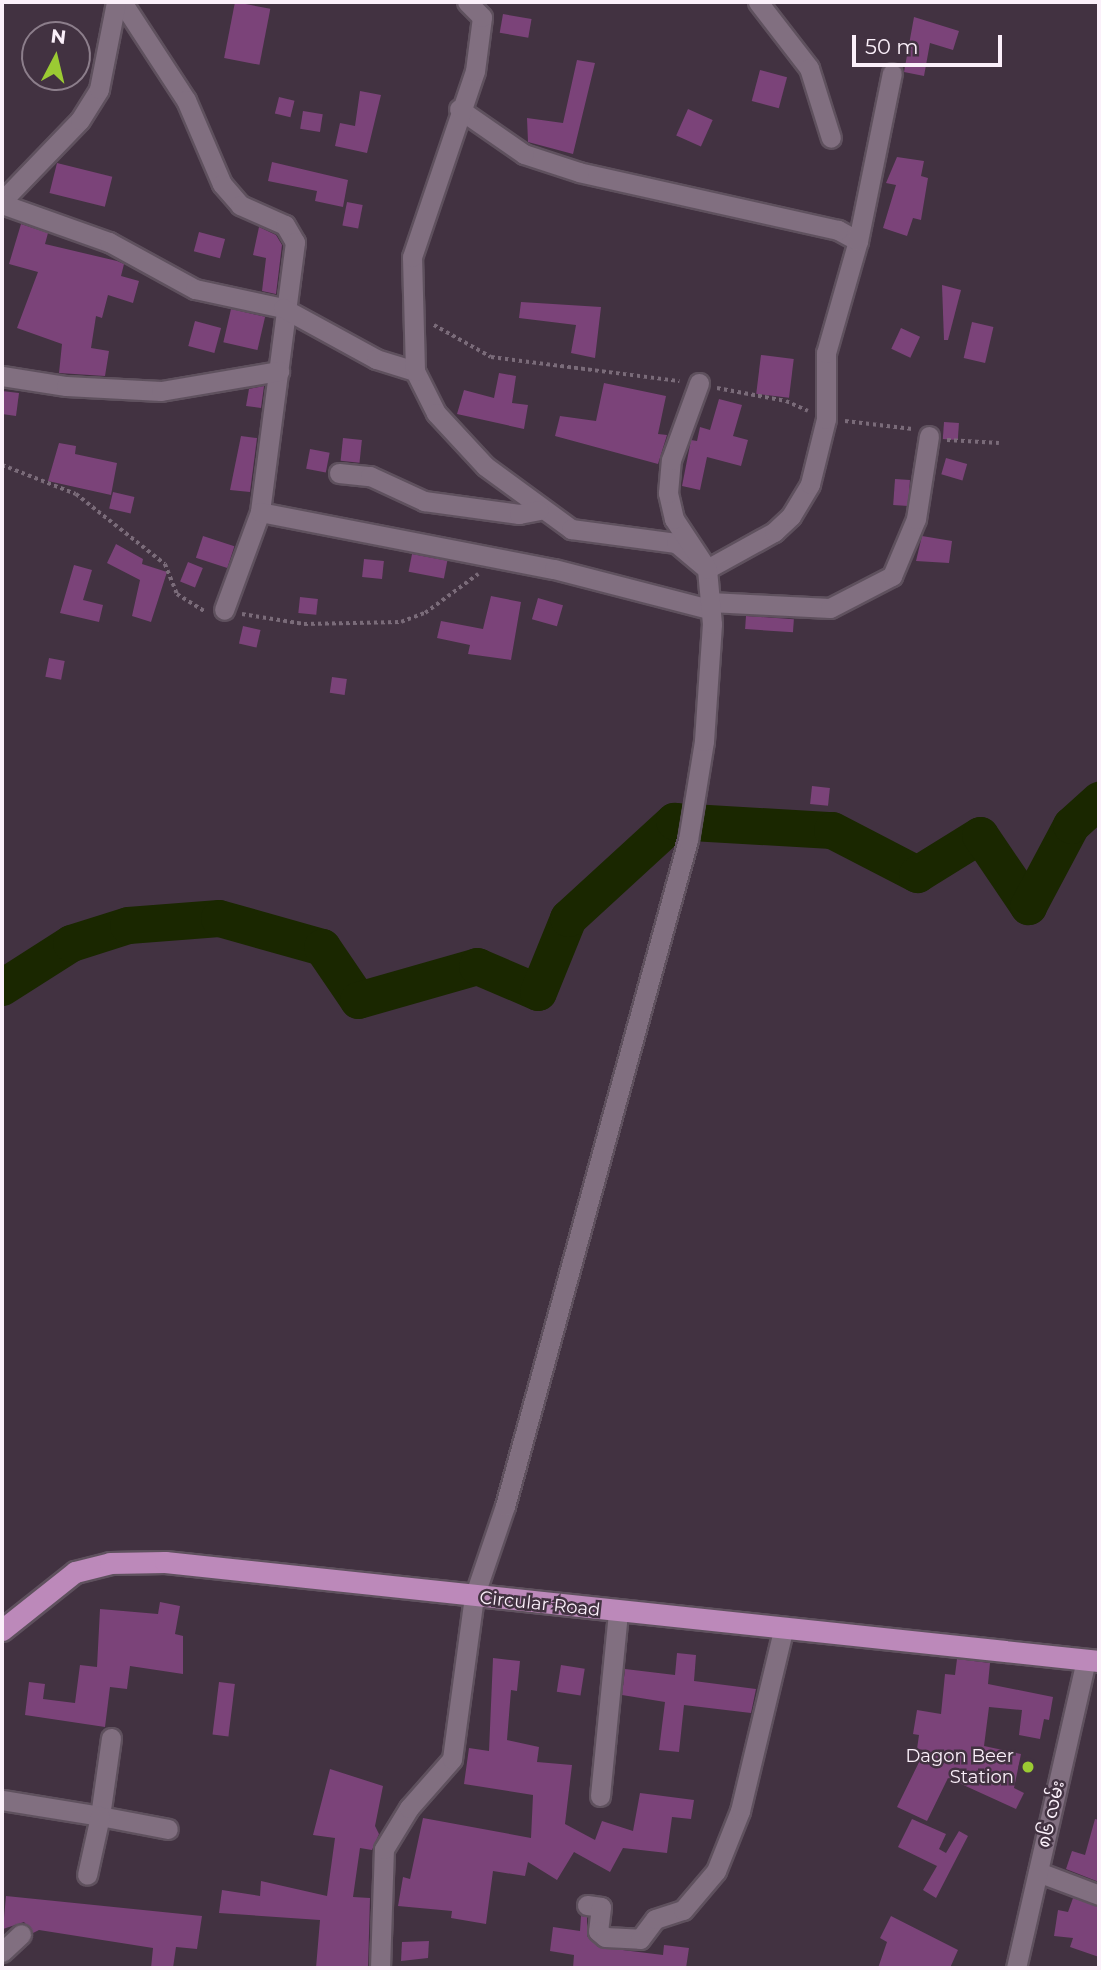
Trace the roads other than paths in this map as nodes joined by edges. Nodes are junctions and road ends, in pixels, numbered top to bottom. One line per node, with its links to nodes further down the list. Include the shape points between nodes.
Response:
1 (117, 2): 9 (street, via 99,89 80,120)
2 (122, 2): 11 (street, via 187,100 222,184 240,205 293,232)
3 (467, 2): 5 (street)
4 (758, 2): 8 (street, via 809,68)
5 (485, 9): 7 (street, via 475,71)
6 (892, 73): 10 (street)
7 (459, 109): 10 (street, via 524,154 579,172 838,230); 12 (street, via 412,257)
8 (831, 138)
9 (2, 203): 11 (street, via 109,242 195,289)
10 (858, 241): 20 (street, via 826,354 826,419 810,484 791,516 774,532)
11 (289, 312): 12 (street, via 376,359); 13 (street)
12 (415, 371): 18 (street, via 436,414 485,466)
13 (279, 372): 14 (street, via 161,391 66,386); 19 (street)
14 (2, 376)
15 (699, 383): 20 (street, via 671,460 668,493 674,519)
16 (929, 436): 21 (street, via 916,519 892,576 830,608)
17 (339, 473): 18 (street, via 370,476 424,500 519,514)
18 (539, 510): 20 (street, via 571,529 676,543)
19 (260, 512): 21 (street, via 554,569); 22 (street)
20 (707, 569): 21 (street)
21 (709, 606): 23 (street, via 704,741 688,840 505,1506)
22 (224, 610)
23 (474, 1597): 24 (main road, Circular Road); 25 (main road, Circular Road, via 165,1562 110,1563 75,1572); 39 (street, via 452,1759 409,1808 384,1849)
24 (618, 1612): 26 (main road, Circular Road); 29 (street)
25 (2, 1630)
26 (783, 1630): 27 (main road, Circular Road); 36 (street, via 740,1811 716,1871 683,1910 655,1920 640,1939 627,1941 598,1931 601,1907)
27 (1092, 1660): 33 (street, ၈၆ လမ်း)
28 (111, 1738): 31 (street)
29 (600, 1796)
30 (2, 1800): 31 (street)
31 (100, 1816): 32 (street); 34 (street)
32 (168, 1829)
33 (1038, 1872): 35 (street); 40 (street, ၈၆ လမ်း)
34 (87, 1875)
35 (1099, 1895)
36 (587, 1905)
37 (22, 1934): 38 (street)
38 (2, 1952)
39 (380, 1968)
40 (1016, 1968)

